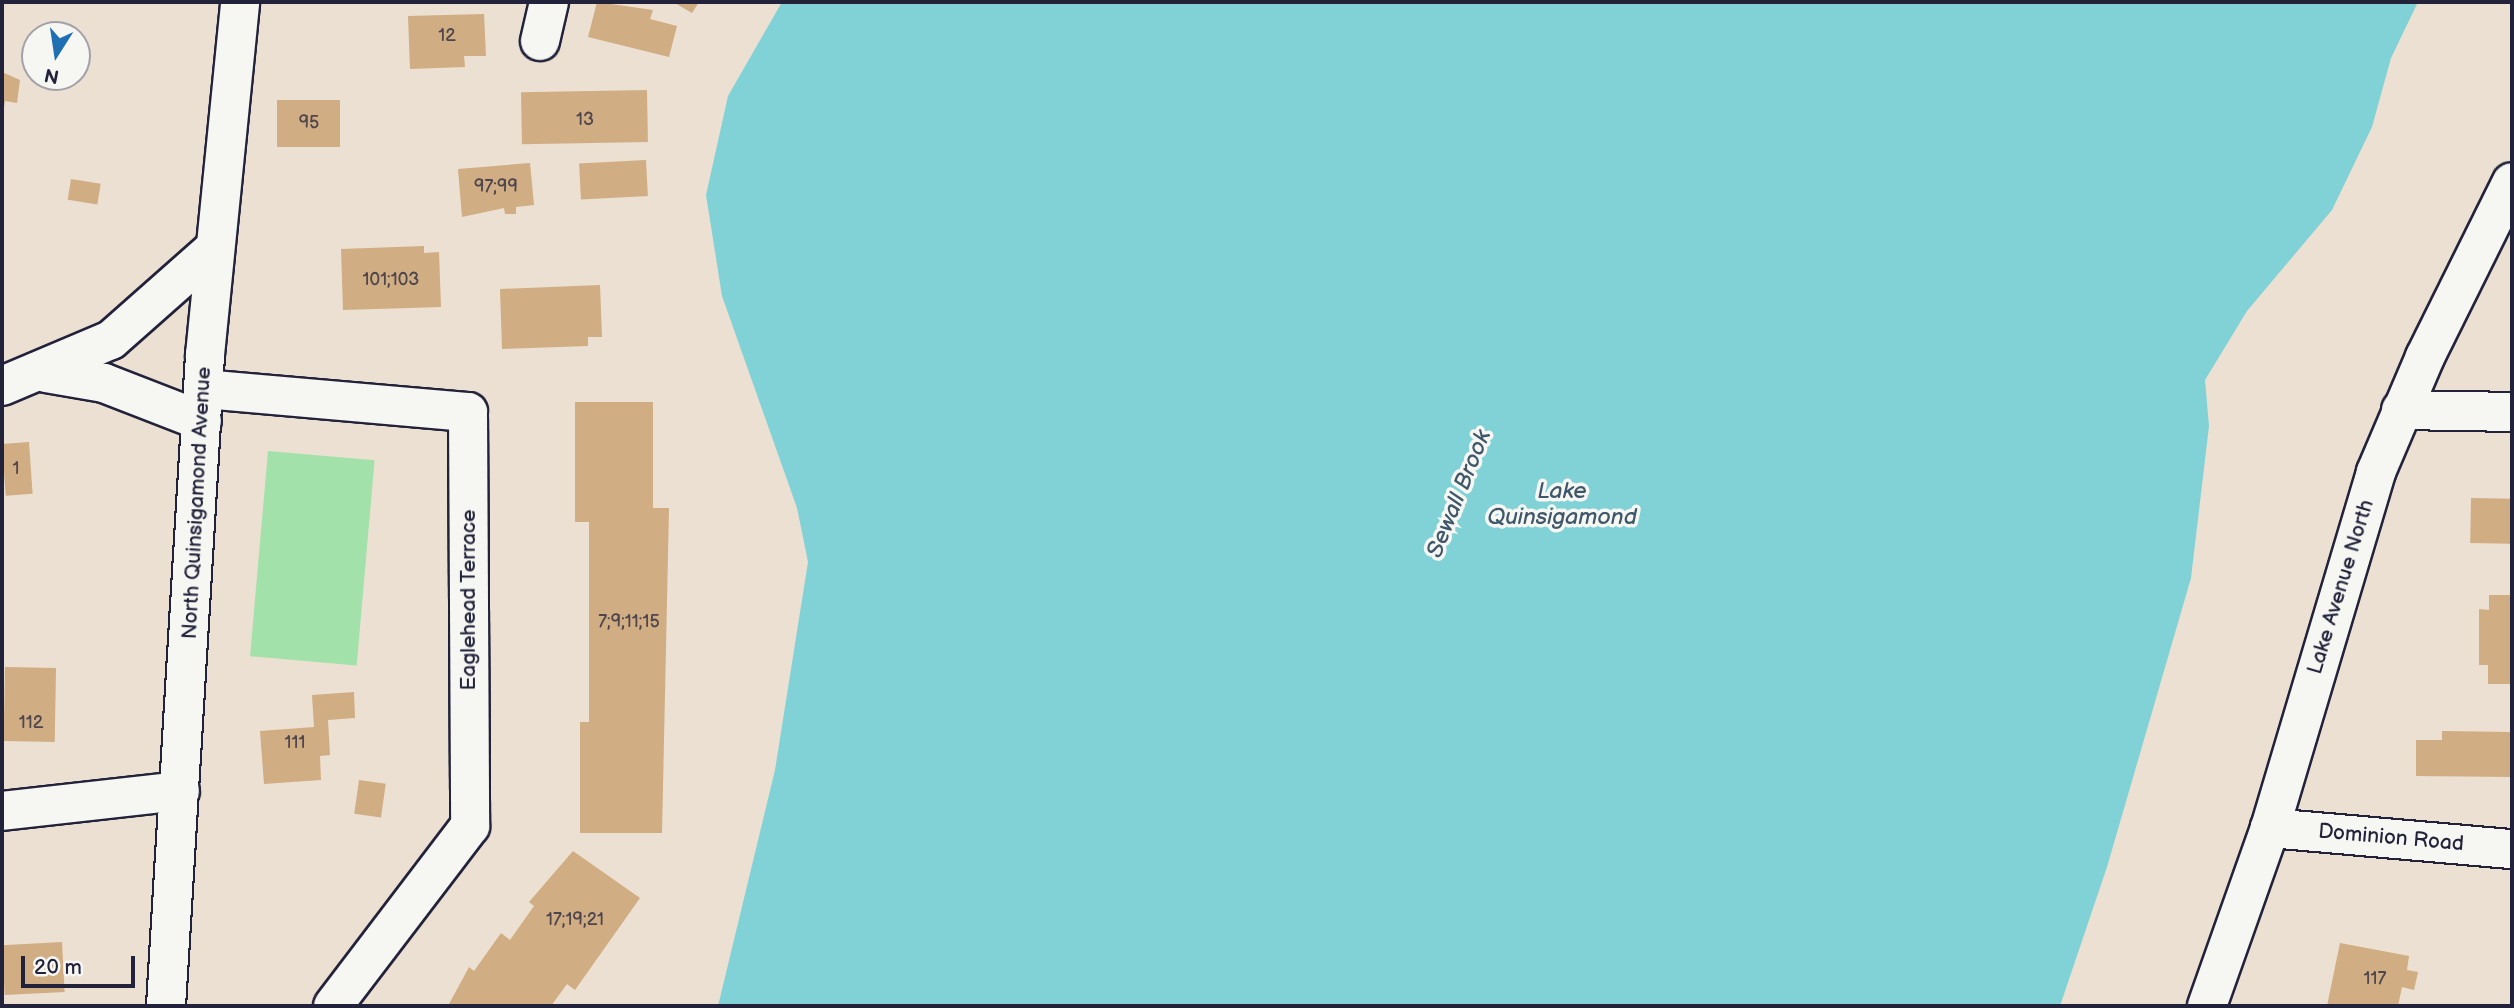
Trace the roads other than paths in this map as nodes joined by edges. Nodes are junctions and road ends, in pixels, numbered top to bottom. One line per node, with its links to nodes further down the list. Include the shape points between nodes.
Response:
1 (240, 2): 5 (street, North Quinsigamond Avenue)
2 (549, 2): 3 (street)
3 (540, 41)
4 (2512, 182): 9 (street, Lake Avenue North)
5 (214, 249): 6 (street, via 111,340); 8 (street, North Quinsigamond Avenue)
6 (46, 373): 7 (street); 8 (street)
7 (2, 386)
8 (203, 405): 11 (street, North Quinsigamond Avenue); 16 (street, Eaglehead Terrace, via 467,412 470,826)
9 (2401, 410): 10 (street); 13 (street, Lake Avenue North, via 2347,558)
10 (2512, 412)
11 (180, 792): 12 (street); 15 (street, North Quinsigamond Avenue)
12 (2, 811)
13 (2270, 828): 14 (street, Dominion Road); 17 (street, Lake Avenue North)
14 (2512, 849)
15 (166, 1006)
16 (333, 1006)
17 (2207, 1006)

